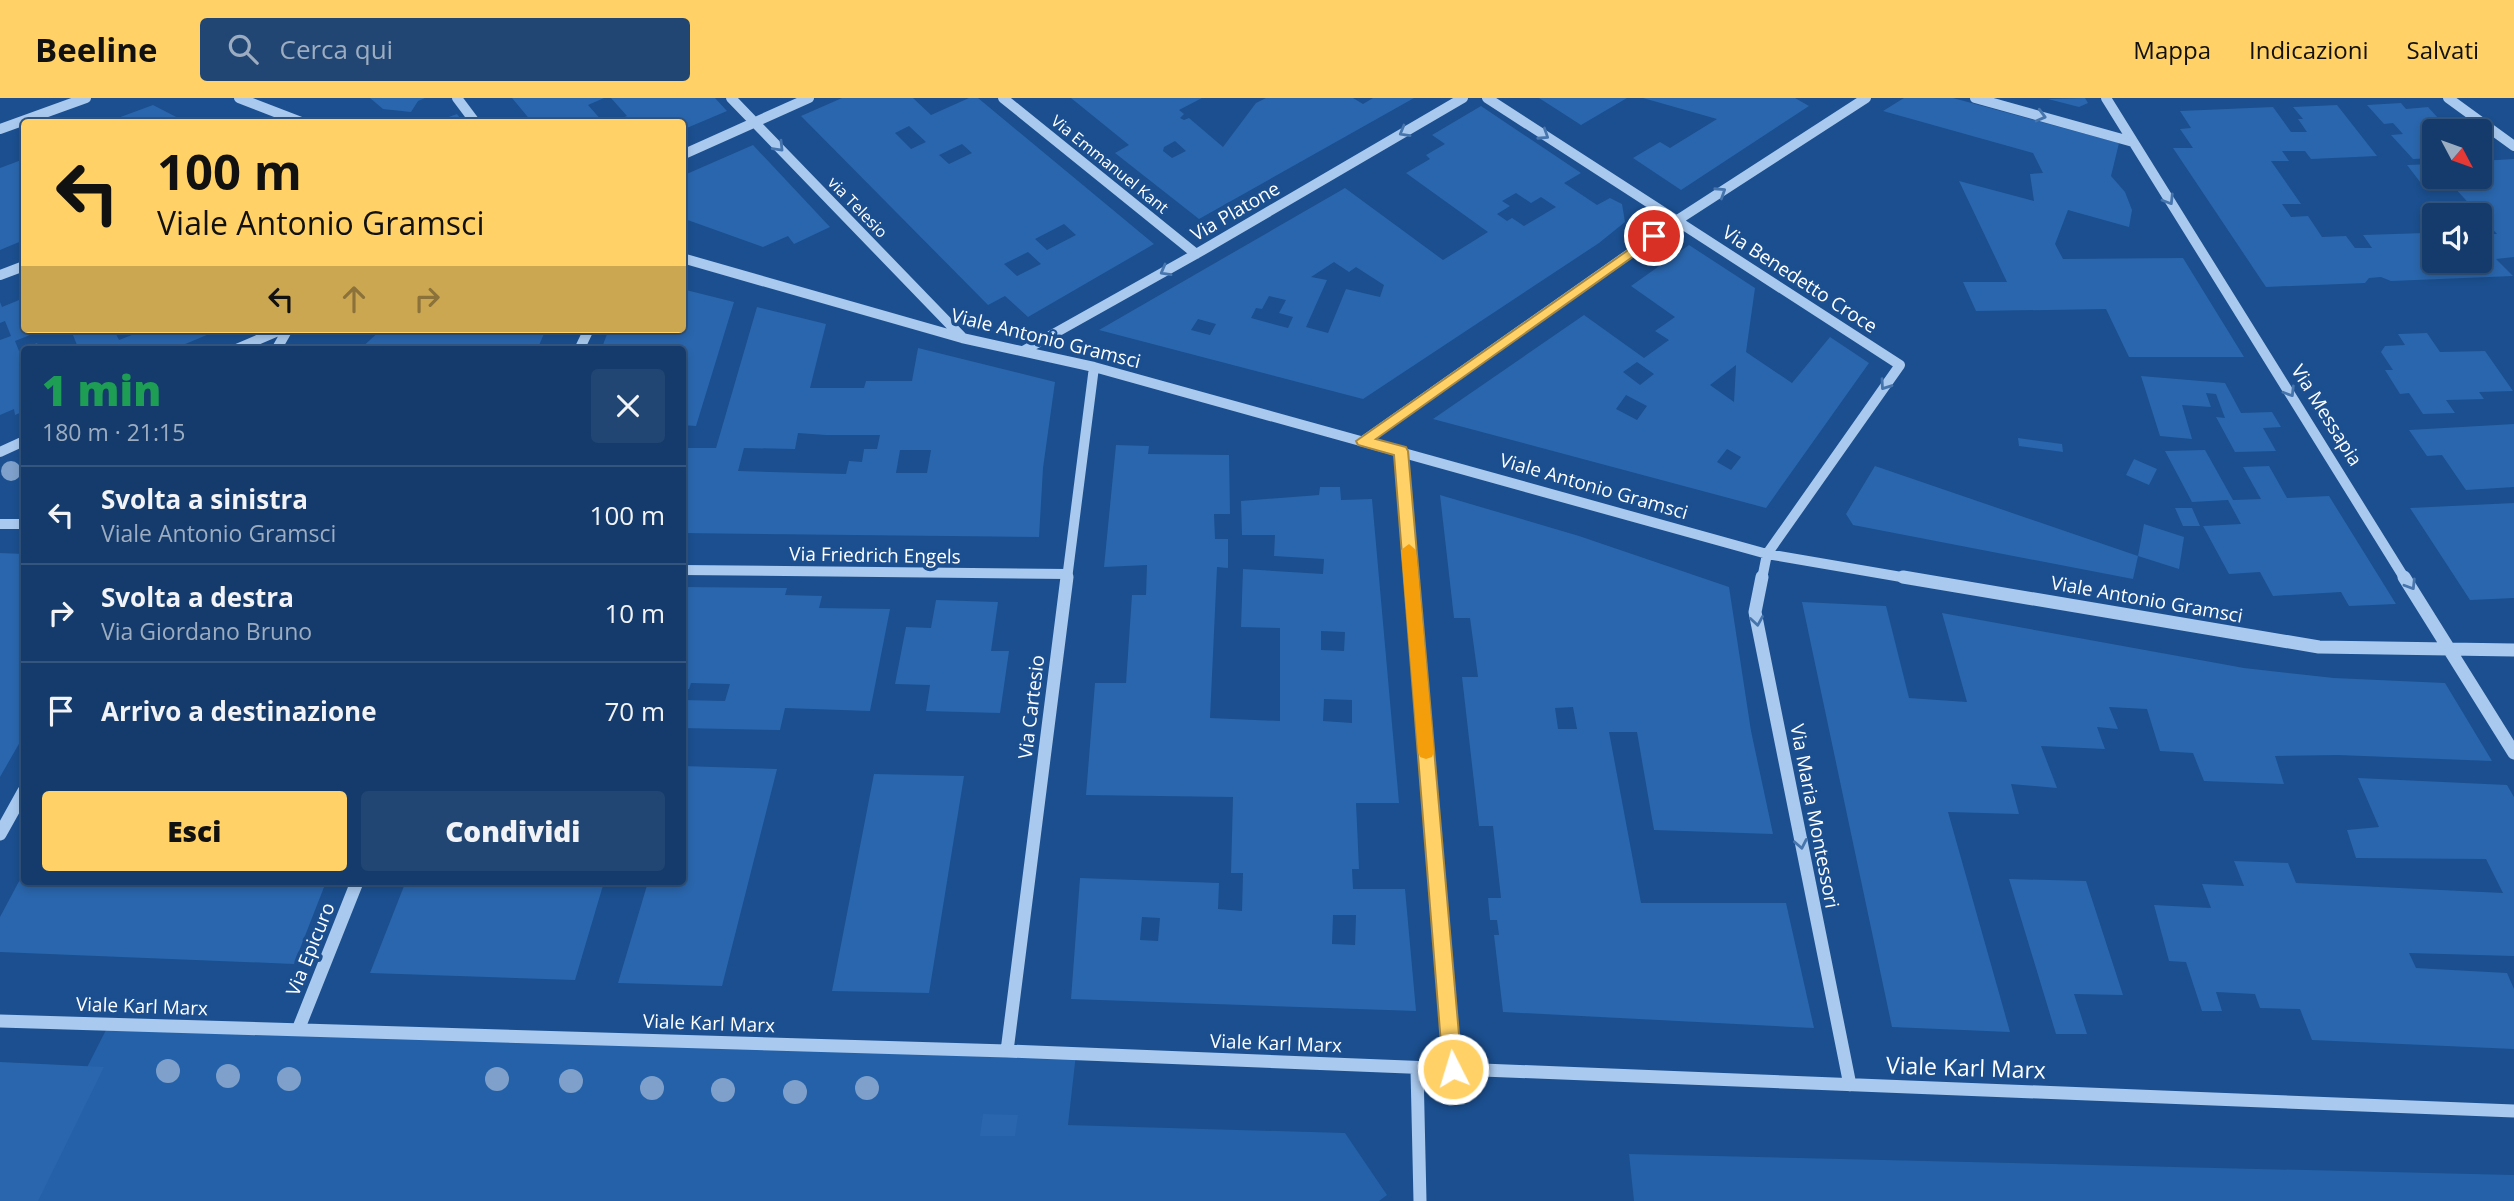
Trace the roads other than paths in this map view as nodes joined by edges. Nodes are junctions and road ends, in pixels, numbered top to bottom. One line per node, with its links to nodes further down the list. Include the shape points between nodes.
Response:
1 (86, 98): 13 (street)
2 (239, 98): 14 (street)
3 (457, 98): 15 (street)
4 (732, 98): 17 (street, via Telesio)
5 (809, 98): 17 (street)
6 (1003, 98): 23 (street, Via Emmanuel Kant)
7 (1463, 98): 23 (street, Via Platone, one-way to 23)
8 (1487, 98): 22 (street, Via Benedetto Croce, one-way to 22)
9 (1866, 98): 22 (street, one-way to 9)
10 (1975, 98): 19 (street, one-way to 19)
11 (2106, 98): 19 (street, Via Messapia)
12 (2448, 98): 20 (street)
13 (28, 119)
14 (293, 119)
15 (473, 119)
16 (21, 121): 18 (street)
17 (755, 122): 21 (street); 28 (street, via Telesio, one-way to 28)
18 (0, 129)
19 (2133, 142): 42 (street, Via Messapia, one-way to 42)
20 (2514, 146)
21 (686, 153)
22 (1676, 220): 32 (street); 38 (street, Via Benedetto Croce, one-way to 38, via 1900,365)
23 (1196, 254): 30 (street, Via Platone, one-way to 30)
24 (686, 259): 28 (street, Viale Antonio Gramsci)
25 (21, 267): 26 (street)
26 (0, 275)
27 (274, 333): 29 (street)
28 (962, 338): 30 (street, Viale Antonio Gramsci)
29 (243, 346)
30 (1023, 351): 31 (street, Viale Antonio Gramsci)
31 (1094, 368): 32 (street, Viale Antonio Gramsci); 40 (street, Via Cartesio)
32 (1363, 441): 34 (street, Viale Antonio Gramsci)
33 (21, 442): 35 (street)
34 (1401, 451): 38 (street, Viale Antonio Gramsci); 51 (street)
35 (0, 452)
36 (0, 524): 37 (street)
37 (21, 524)
38 (1767, 554): 42 (street, Viale Antonio Gramsci, via 2319,647); 52 (street, Via Maria Montessori, one-way to 52, via 1755,612)
39 (686, 570): 40 (street, Via Friedrich Engels)
40 (1068, 575): 49 (street, Via Cartesio)
41 (2514, 650): 42 (street, Viale Antonio Gramsci)
42 (2453, 651): 43 (street, Via Messapia)
43 (2514, 753)
44 (21, 796): 45 (street)
45 (0, 834)
46 (356, 885): 48 (street, Via Epicuro)
47 (0, 1021): 48 (street, Viale Karl Marx)
48 (298, 1030): 49 (street, Viale Karl Marx)
49 (1007, 1051): 50 (street, Viale Karl Marx)
50 (1417, 1069): 51 (street, Viale Karl Marx); 54 (street)
51 (1453, 1069): 52 (street, Viale Karl Marx)
52 (1850, 1085): 53 (street, Viale Karl Marx)
53 (2514, 1111)
54 (1420, 1183): 55 (street)
55 (1420, 1201)

